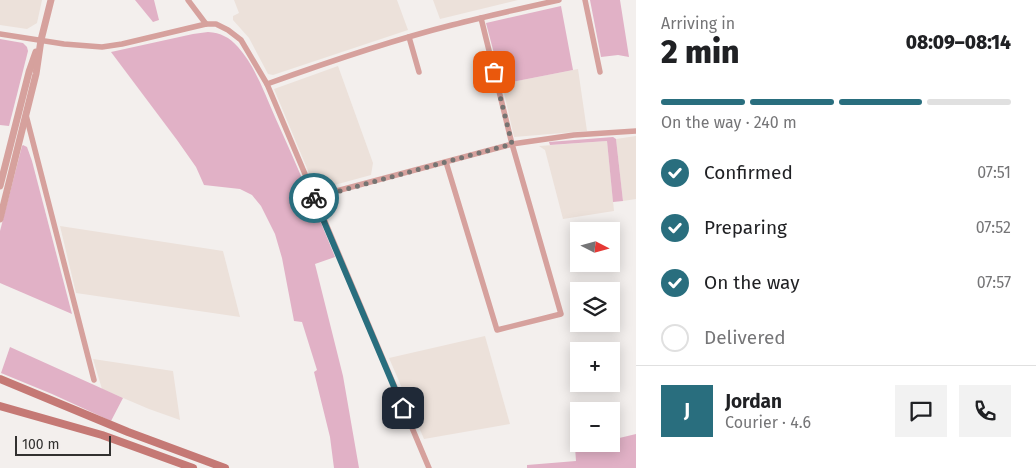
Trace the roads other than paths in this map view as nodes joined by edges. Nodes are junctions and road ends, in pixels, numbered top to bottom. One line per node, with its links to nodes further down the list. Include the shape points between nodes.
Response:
1 (51, 0): 9 (street)
2 (188, 0): 6 (street)
3 (559, 0): 5 (street)
4 (584, 0): 11 (street)
5 (481, 18): 8 (street); 15 (street)
6 (206, 24): 9 (street, via 111,47); 12 (street, via 222,26 234,33)
7 (0, 34): 9 (street)
8 (409, 37): 10 (street); 12 (street)
9 (41, 40): 13 (street); 17 (street, via 28,72)
10 (419, 72)
11 (600, 72)
12 (267, 84): 18 (street)
13 (26, 115): 19 (street); 21 (street)
14 (636, 131): 15 (street)
15 (512, 144): 16 (street); 16 (street, via 561,314 497,330)
16 (446, 162): 18 (street)
17 (0, 186)
18 (314, 197): 25 (street)
19 (0, 219)
20 (0, 379): 24 (main road)
21 (94, 380)
22 (0, 406): 23 (main road, via 102,435)
23 (194, 468)
24 (225, 468)
25 (429, 468)

